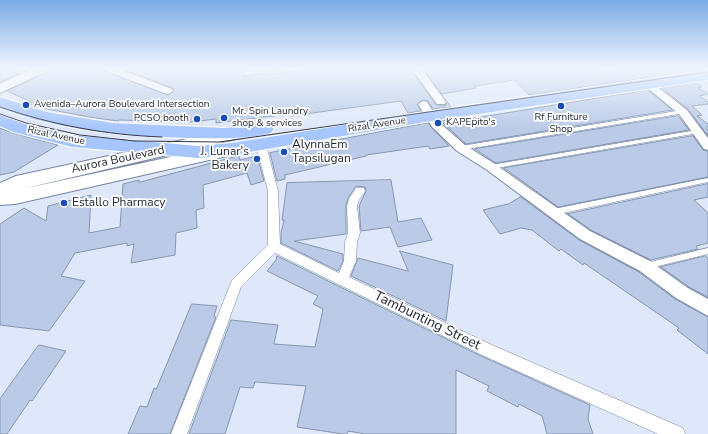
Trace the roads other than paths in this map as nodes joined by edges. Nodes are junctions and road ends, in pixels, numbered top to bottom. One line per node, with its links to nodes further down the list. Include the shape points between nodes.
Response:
1 (161, 88): 6 (street)
2 (424, 88): 8 (street)
3 (544, 88): 8 (main road, Rizal Avenue)
4 (600, 88): 8 (main road, Rizal Avenue)
5 (654, 88): 9 (street)
6 (168, 91)
7 (0, 102): 12 (main road, Rizal Avenue, via 40,115 104,128)
8 (432, 107): 12 (main road, Rizal Avenue); 13 (main road, Rizal Avenue); 16 (street, via 440,130)
9 (683, 112): 11 (street); 16 (lane)
10 (0, 120): 14 (main road, Rizal Avenue, via 19,128 72,141)
11 (697, 132): 15 (street); 19 (lane)
12 (235, 141): 13 (main road, Rizal Avenue); 17 (main road, Rizal Avenue, via 198,152); 23 (main road, Aurora Boulevard, via 118,175)
13 (261, 145): 25 (street, via 274,191)
14 (118, 146): 17 (main road, Rizal Avenue); 18 (lane, via 121,151 119,155)
15 (708, 146)
16 (461, 148): 19 (street)
17 (162, 150): 18 (main road, Aurora Boulevard)
18 (106, 162): 21 (main road, Aurora Boulevard, via 23,181)
19 (490, 167): 24 (street)
20 (708, 180): 24 (lane)
21 (0, 190)
22 (360, 191): 28 (street, via 352,206 354,233 350,261)
23 (0, 198)
24 (554, 212): 27 (street, via 585,235)
25 (274, 247): 28 (street, Tambunting Street); 30 (street, via 236,284)
26 (708, 251): 27 (lane)
27 (645, 266): 29 (street)
28 (342, 280): 31 (street, Tambunting Street, via 487,350)
29 (708, 308)
30 (179, 434)
31 (677, 434)

